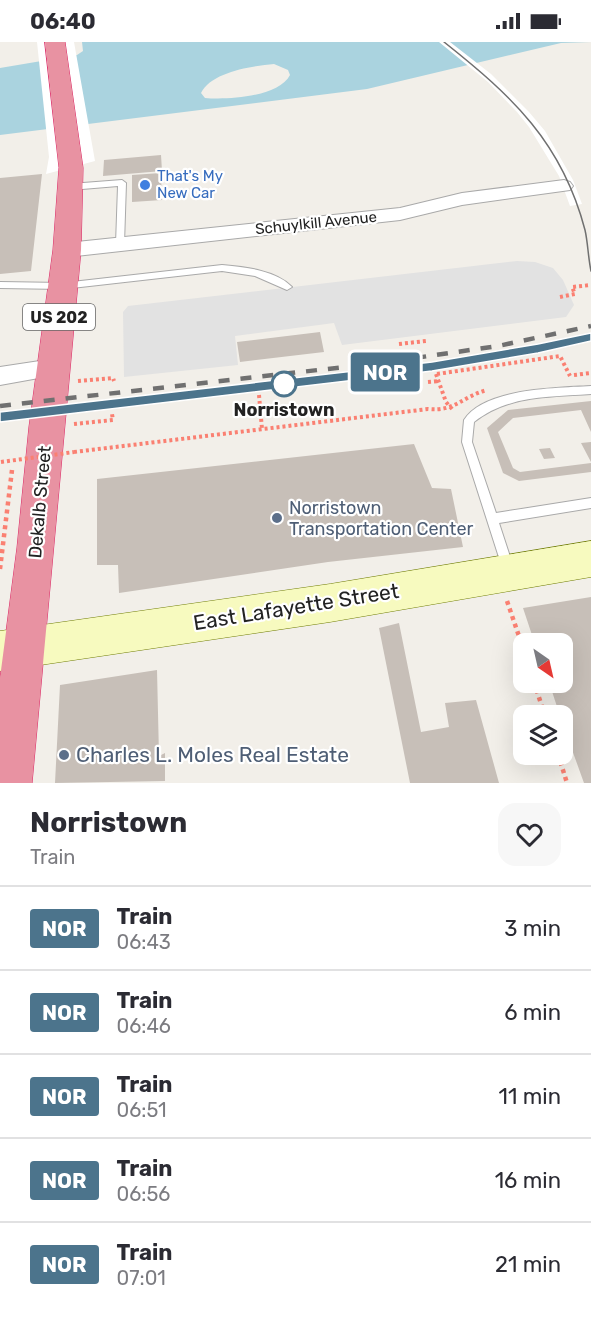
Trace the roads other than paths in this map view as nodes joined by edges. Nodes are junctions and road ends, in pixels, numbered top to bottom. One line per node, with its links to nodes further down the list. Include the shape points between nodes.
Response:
1 (55, 42): 2 (highway, Dekalb Street / US 202)
2 (70, 177): 4 (lane, via 122,183); 5 (highway, Dekalb Street / US 202)
3 (564, 186): 4 (street, Schuylkill Avenue, via 462,199 400,214)
4 (120, 244): 5 (street, Schuylkill Avenue)
5 (67, 250): 7 (highway, Dekalb Street / US 202)
6 (0, 285): 7 (lane)
7 (63, 286): 8 (lane, via 222,268 248,270); 9 (highway, Dekalb Street / US 202)
8 (286, 287)
9 (68, 375): 10 (street); 16 (highway, Dekalb Street / US 202, via 35,558)
10 (0, 376)
11 (591, 390): 13 (lane, via 508,398 485,407 469,420 467,441)
12 (591, 503): 13 (lane)
13 (491, 519): 15 (lane)
14 (591, 559): 15 (street, East Lafayette Street)
15 (503, 572): 16 (street, East Lafayette Street, via 330,603)
16 (11, 649): 17 (highway, Dekalb Street / US 202)
17 (9, 783)

